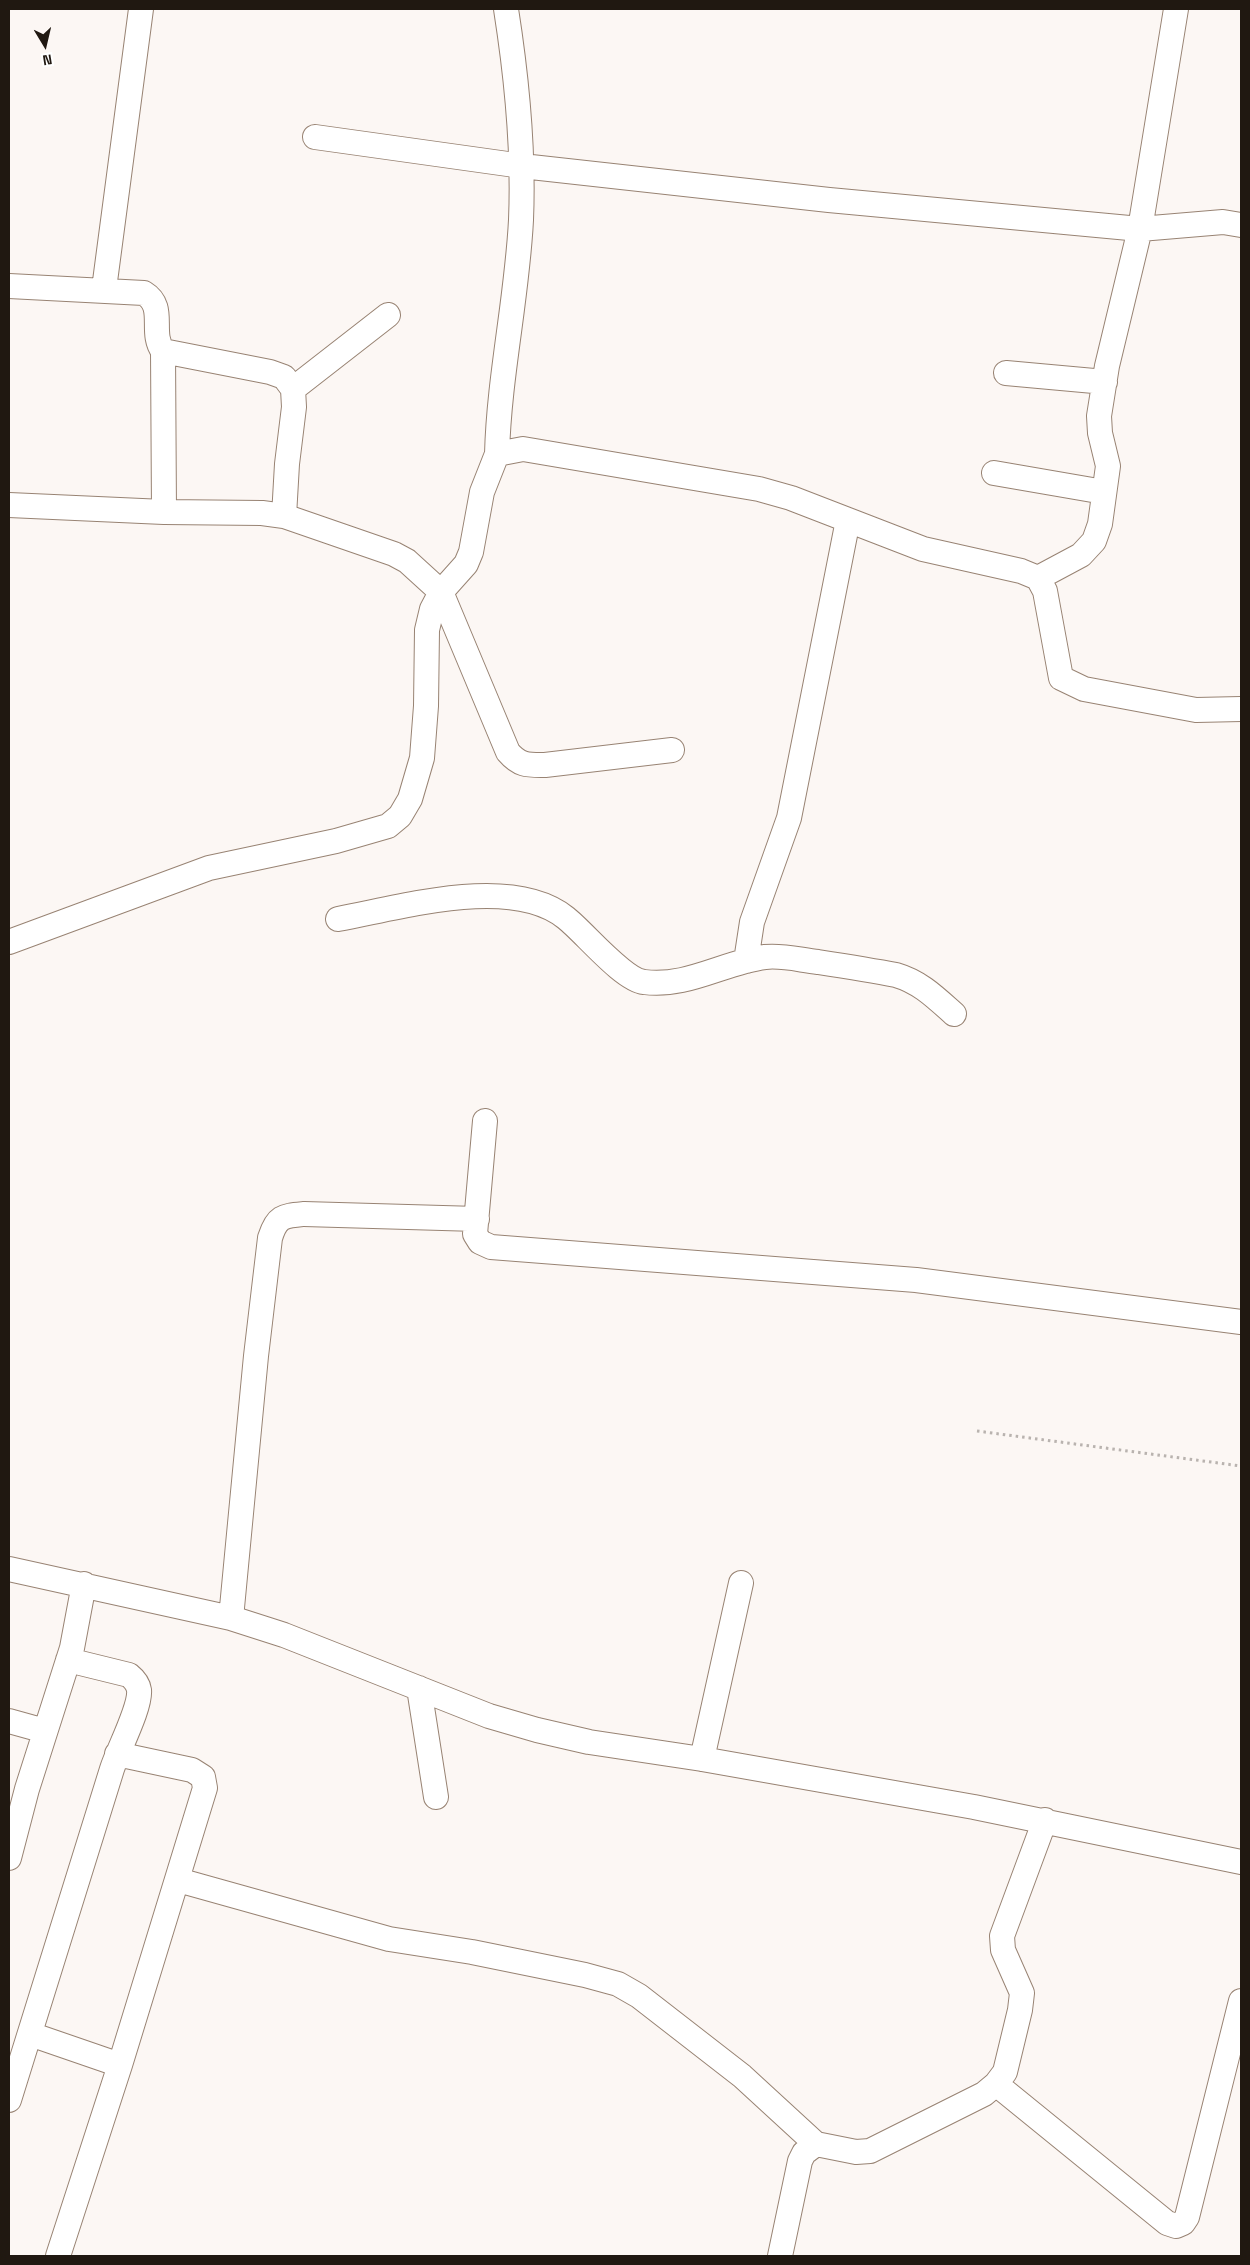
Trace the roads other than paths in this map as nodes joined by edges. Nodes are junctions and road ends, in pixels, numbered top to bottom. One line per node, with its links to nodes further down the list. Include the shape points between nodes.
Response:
1 (141, 9): 9 (street)
2 (506, 9): 5 (street, via 515,64)
3 (1176, 9): 7 (street)
4 (315, 137): 5 (street)
5 (522, 166): 7 (street, via 829,200); 15 (street, via 521,222 498,418)
6 (1241, 224): 7 (street, via 1223,222)
7 (1140, 229): 13 (street)
8 (9, 286): 9 (street)
9 (104, 289): 11 (street, via 144,293 153,298 157,306 158,344)
10 (388, 315): 14 (street)
11 (163, 351): 14 (street, via 270,372 284,378); 19 (street)
12 (1006, 373): 13 (street)
13 (1105, 382): 17 (street, via 1100,416 1100,433 1108,466)
14 (293, 389): 20 (street)
15 (497, 454): 21 (street, via 523,449 720,480 790,498); 23 (street, via 482,492 471,552 466,564)
16 (994, 473): 17 (street)
17 (1104, 492): 22 (street, via 1100,524 1089,548)
18 (9, 505): 19 (street)
19 (164, 512): 20 (street)
20 (284, 516): 23 (street, via 394,554 407,561)
21 (848, 520): 22 (street, via 923,549 1021,571); 28 (street, via 789,818 752,922)
22 (1038, 578): 24 (street, via 1045,591 1061,678 1084,689 1196,710)
23 (441, 592): 25 (street, via 508,752 516,761 545,765); 27 (street, via 432,609 427,630 422,758 410,799 400,816 388,826 336,841 210,868)
24 (1241, 709)
25 (672, 750)
26 (338, 919): 28 (street, via 456,897 488,895 548,907 565,917 627,974 641,982 661,983 718,971)
27 (9, 942)
28 (746, 961): 29 (street, via 781,956 896,975 927,989)
29 (954, 1014)
30 (485, 1121): 31 (street)
31 (477, 1219): 32 (street, via 475,1234 480,1242 498,1248 916,1280); 36 (street, via 304,1214 284,1216 274,1224 256,1356)
32 (1241, 1322)
33 (9, 1569): 35 (street)
34 (741, 1583): 42 (street)
35 (84, 1584): 36 (street); 37 (street)
36 (231, 1618): 38 (street, via 284,1635)
37 (68, 1660): 40 (street); 41 (street, via 129,1675 137,1681 137,1703)
38 (419, 1688): 42 (street, via 489,1716 537,1730 589,1742); 43 (street)
39 (9, 1721): 40 (street)
40 (46, 1731): 45 (street)
41 (117, 1754): 47 (street, via 192,1770 203,1777 205,1788 201,1808); 49 (street)
42 (702, 1759): 44 (street)
43 (436, 1797)
44 (1045, 1820): 46 (street); 51 (street, via 1002,1936 1003,1950 1022,1993 1006,2072)
45 (9, 1858)
46 (1241, 1862)
47 (178, 1880): 50 (street); 53 (street, via 389,1938 482,1954 618,1984 639,1996 742,2076)
48 (1241, 2001): 51 (street, via 1183,2223 1176,2226 1166,2223)
49 (30, 2034): 50 (street); 52 (street)
50 (120, 2065): 54 (street)
51 (996, 2084): 53 (street, via 984,2094 870,2152)
52 (9, 2100)
53 (816, 2144): 55 (street, via 804,2153 800,2161)
54 (58, 2256)
55 (780, 2256)

